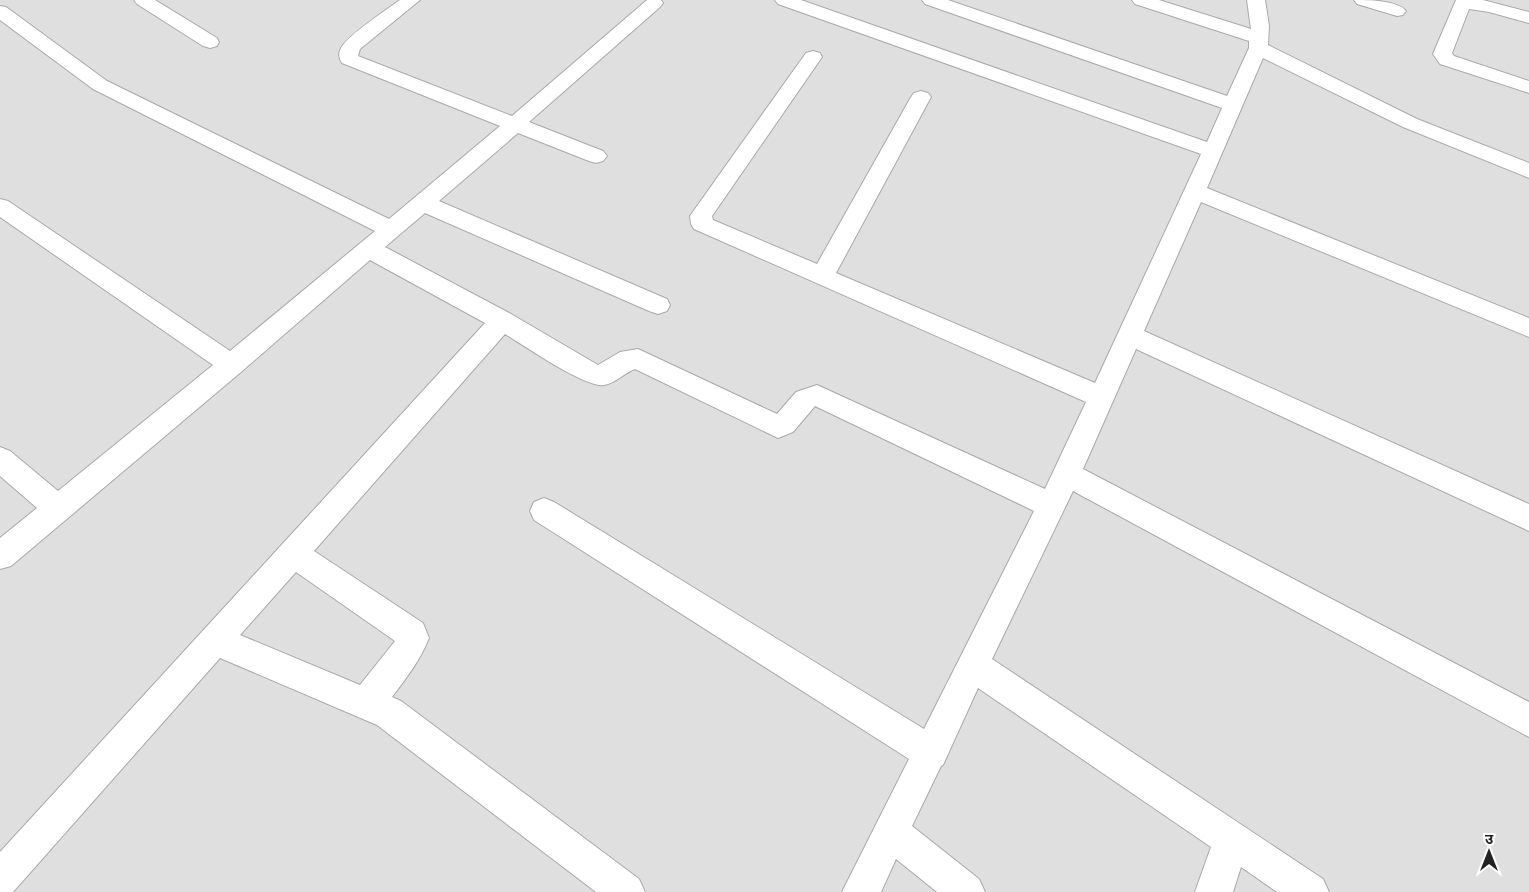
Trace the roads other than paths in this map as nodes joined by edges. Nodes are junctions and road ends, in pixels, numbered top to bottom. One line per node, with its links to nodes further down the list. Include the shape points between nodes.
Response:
1 (143, 0): 13 (street)
2 (411, 0): 19 (street, via 353,45 349,59)
3 (784, 0): 9 (street)
4 (931, 0): 18 (street)
5 (1141, 0): 14 (street)
6 (1256, 0): 14 (street)
7 (1363, 0): 11 (street)
8 (654, 3): 19 (street)
9 (828, 6): 20 (street)
10 (0, 11): 26 (street, via 100,85)
11 (1398, 11)
12 (1529, 18): 16 (street, via 1482,3 1465,2 1442,54 1447,60)
13 (210, 42)
14 (1259, 43): 18 (street); 22 (street, via 1410,123)
15 (813, 57): 28 (street, via 700,220 706,227)
16 (1529, 87)
17 (921, 96): 28 (street)
18 (1233, 105): 20 (street)
19 (517, 123): 21 (street); 24 (street)
20 (1213, 151): 23 (street)
21 (596, 156)
22 (1529, 171)
23 (1195, 191): 31 (street); 32 (street)
24 (423, 203): 26 (street); 29 (street)
25 (0, 206): 33 (street)
26 (391, 230): 27 (street)
27 (369, 248): 30 (street); 33 (street)
28 (822, 277): 34 (street)
29 (658, 305)
30 (502, 321): 37 (street, via 592,374 602,376 629,359 638,359 775,427 784,424 808,396 823,397); 41 (street)
31 (1529, 328)
32 (1129, 335): 34 (street); 40 (street)
33 (232, 365): 38 (street)
34 (1101, 397): 36 (street)
35 (0, 459): 38 (street)
36 (1067, 474): 37 (street); 46 (street)
37 (1051, 506): 44 (street)
38 (58, 508): 42 (street)
39 (544, 511): 47 (street)
40 (1529, 518)
41 (292, 553): 43 (street); 45 (street, via 412,634 409,648)
42 (0, 556)
43 (216, 640): 45 (street); 50 (street)
44 (974, 666): 47 (street); 49 (street)
45 (367, 703): 51 (street, via 390,713)
46 (1529, 720)
47 (931, 752): 48 (street)
48 (891, 832): 52 (street); 53 (street)
49 (1232, 839): 54 (street); 55 (street)
50 (0, 879)
51 (626, 892)
52 (861, 892)
53 (966, 892)
54 (1214, 892)
55 (1310, 892)

